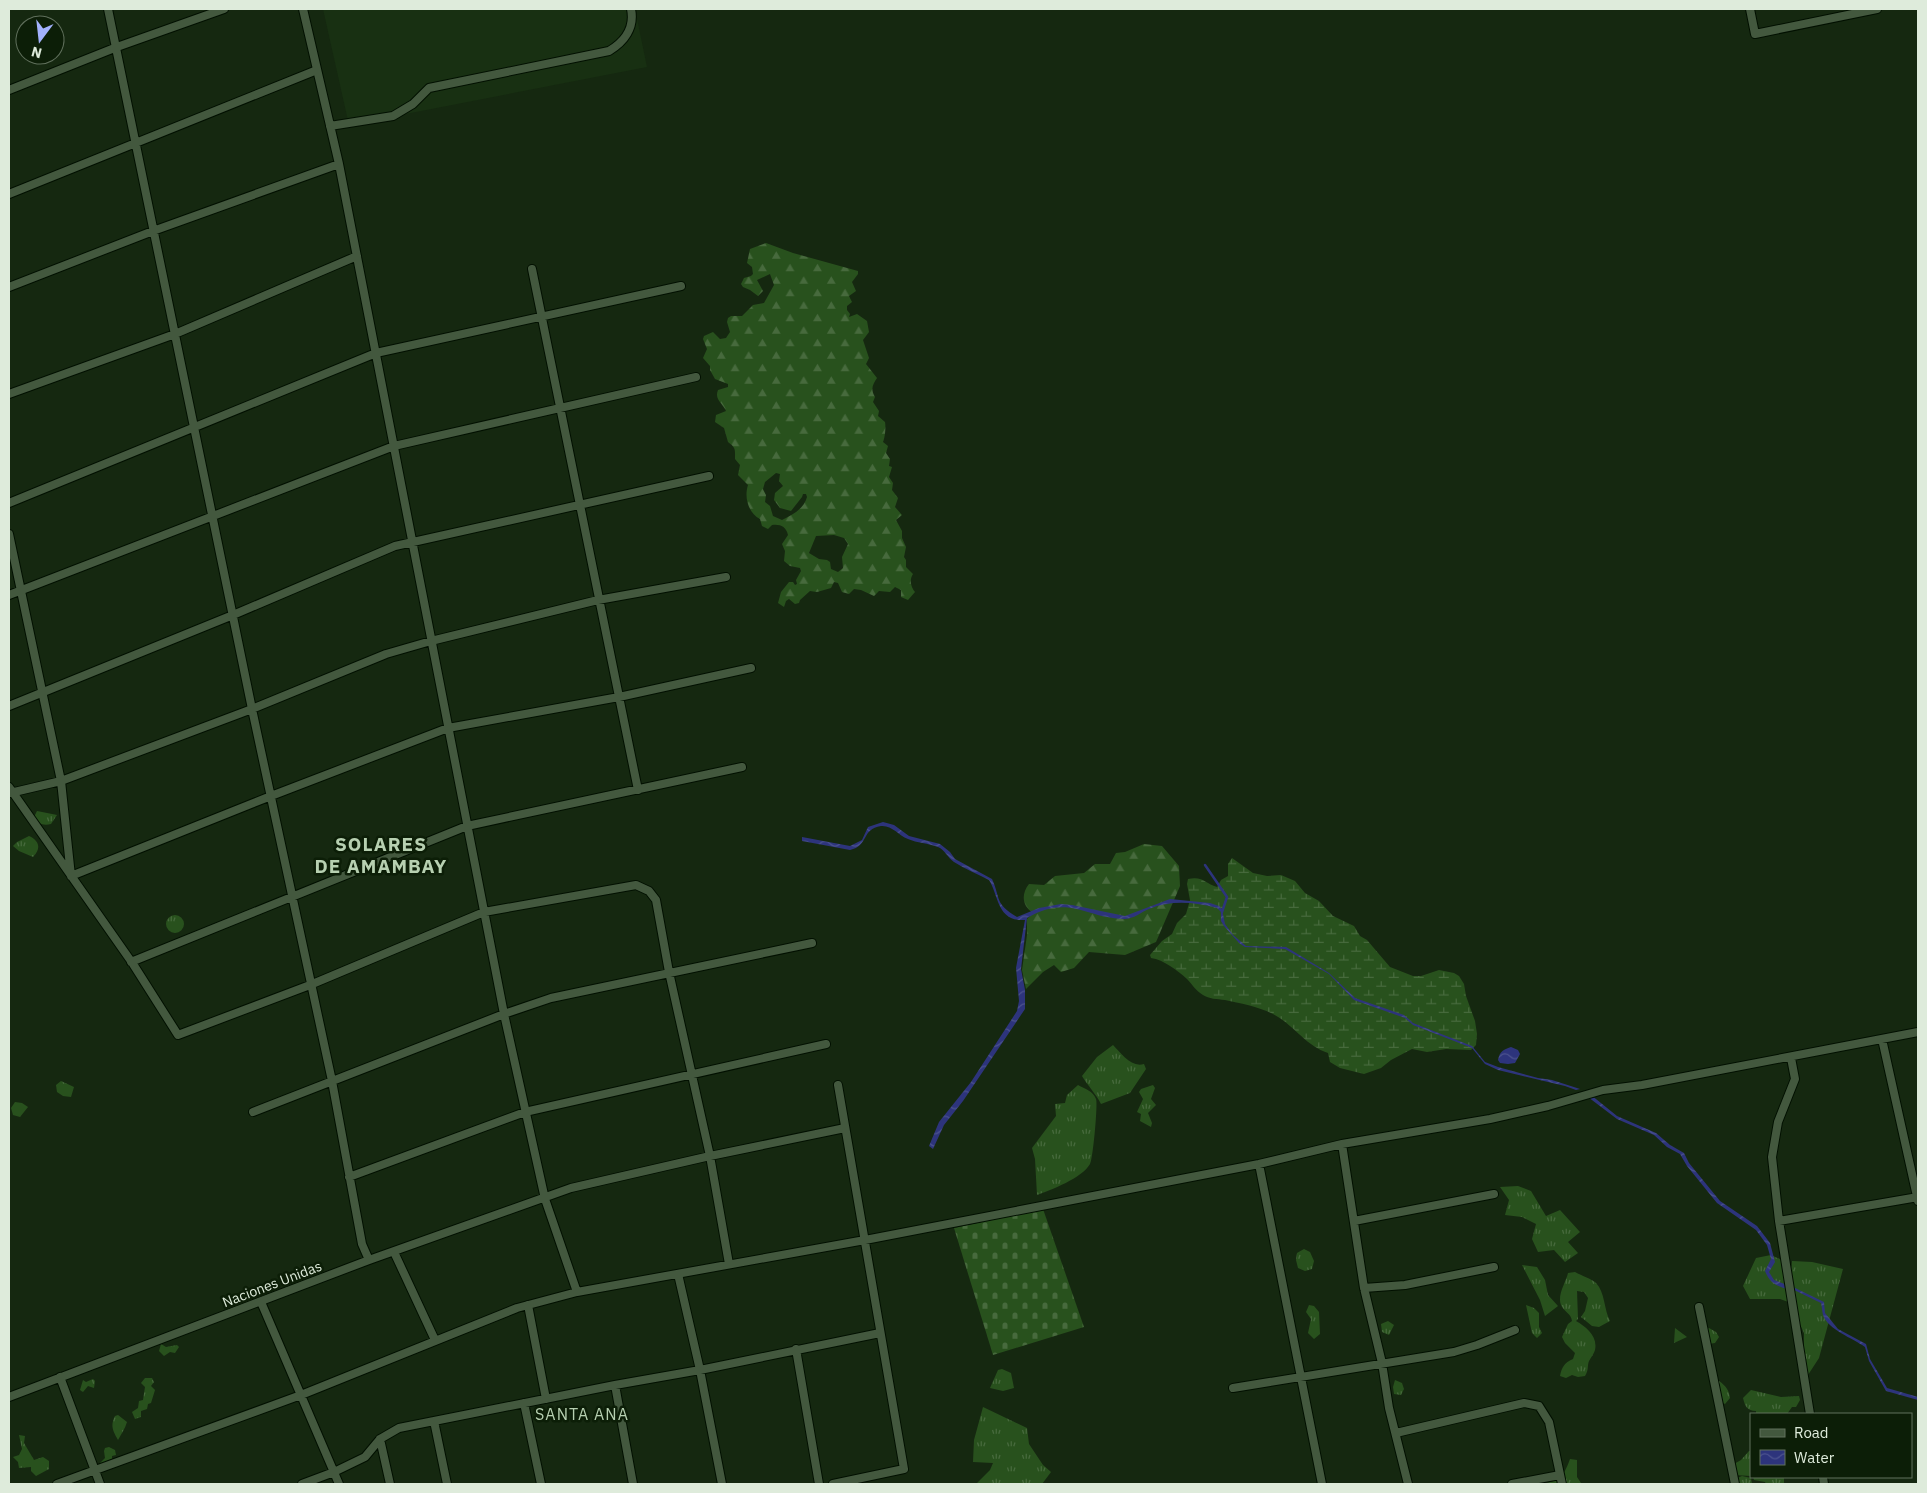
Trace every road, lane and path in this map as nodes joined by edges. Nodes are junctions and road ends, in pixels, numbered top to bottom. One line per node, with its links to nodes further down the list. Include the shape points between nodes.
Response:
1 (108, 9): 7 (street)
2 (224, 9): 7 (street)
3 (303, 9): 8 (street)
4 (631, 9): 10 (street, via 633,17 629,31 620,45 609,51 429,88 414,104 393,116)
5 (1750, 9): 6 (street, via 1755,34)
6 (1877, 9)
7 (117, 48): 9 (street); 11 (street)
8 (317, 70): 10 (street); 11 (street)
9 (9, 90)
10 (330, 126): 12 (street)
11 (136, 143): 13 (street); 14 (street)
12 (339, 164): 14 (street); 15 (street)
13 (9, 194)
14 (153, 231): 18 (street); 20 (street)
15 (357, 256): 20 (street); 21 (street)
16 (532, 269): 19 (street)
17 (682, 286): 19 (street)
18 (9, 287)
19 (542, 317): 21 (street); 24 (street)
20 (175, 334): 23 (street); 25 (street)
21 (376, 353): 25 (street); 26 (street)
22 (696, 377): 24 (street)
23 (9, 394)
24 (560, 408): 26 (street); 29 (street)
25 (194, 427): 28 (street); 30 (street)
26 (394, 446): 30 (street); 32 (street)
27 (709, 476): 29 (street)
28 (9, 502)
29 (580, 505): 32 (street); 36 (street)
30 (213, 516): 34 (street); 37 (street)
31 (9, 534): 34 (street)
32 (412, 543): 37 (street, via 395,546); 38 (street)
33 (726, 577): 36 (street)
34 (21, 590): 35 (street); 40 (street)
35 (9, 595)
36 (599, 599): 38 (street); 41 (street)
37 (234, 615): 40 (street); 43 (street)
38 (430, 641): 43 (street, via 386,654); 44 (street)
39 (751, 668): 41 (street)
40 (42, 691): 42 (street); 46 (street)
41 (619, 697): 44 (street); 47 (street)
42 (9, 706)
43 (252, 709): 46 (street); 49 (street)
44 (448, 728): 49 (street); 50 (street)
45 (742, 767): 47 (street)
46 (61, 781): 48 (street); 51 (street)
47 (638, 790): 50 (street)
48 (10, 791): 51 (street)
49 (271, 796): 51 (street); 52 (street)
50 (467, 826): 52 (street); 53 (street)
51 (71, 876): 55 (street)
52 (292, 897): 55 (street); 57 (street)
53 (484, 912): 56 (street, via 636,885 649,891 656,900); 57 (street); 58 (street)
54 (812, 943): 56 (street)
55 (131, 962): 57 (street, via 178,1035)
56 (670, 972): 58 (street, via 551,998); 63 (street)
57 (310, 985): 64 (street)
58 (504, 1014): 64 (street); 67 (street)
59 (1918, 1032): 60 (street)
60 (1882, 1039): 62 (street); 74 (street)
61 (826, 1044): 63 (street)
62 (1791, 1058): 69 (street, via 1593,1092 1490,1119); 77 (street, via 1795,1079 1778,1122 1772,1157)
63 (692, 1074): 67 (street); 70 (street)
64 (332, 1081): 66 (street); 72 (street)
65 (838, 1085): 68 (street)
66 (253, 1112)
67 (525, 1112): 72 (street); 75 (street)
68 (845, 1128): 70 (street, Naciones Unidas); 78 (street)
69 (1342, 1144): 71 (street); 76 (street)
70 (710, 1156): 75 (street, Naciones Unidas, via 571,1188); 81 (street)
71 (1259, 1164): 78 (street); 96 (street)
72 (350, 1177): 80 (street, via 362,1244)
73 (1494, 1194): 76 (street)
74 (1918, 1198): 77 (street)
75 (545, 1199): 79 (street, Naciones Unidas); 85 (street)
76 (1354, 1221): 84 (street)
77 (1779, 1221): 103 (street)
78 (865, 1240): 81 (street); 90 (street)
79 (394, 1252): 80 (street, Naciones Unidas); 91 (street)
80 (369, 1260): 86 (street, Naciones Unidas)
81 (729, 1264): 83 (street)
82 (1494, 1266): 84 (street, via 1405,1285)
83 (678, 1274): 85 (street); 94 (street)
84 (1364, 1288): 93 (street)
85 (577, 1292): 87 (street)
86 (261, 1302): 95 (street, Naciones Unidas); 99 (street)
87 (528, 1305): 91 (street); 101 (street)
88 (1699, 1307): 126 (street)
89 (1515, 1330): 93 (street, via 1454,1352)
90 (880, 1333): 92 (street); 121 (street, via 904,1469)
91 (435, 1340): 99 (street)
92 (796, 1349): 94 (street); 120 (street)
93 (1382, 1363): 96 (street); 105 (street)
94 (700, 1370): 97 (street); 119 (street)
95 (60, 1377): 100 (street, Naciones Unidas); 107 (street)
96 (1301, 1377): 98 (street); 110 (street)
97 (615, 1385): 101 (street); 118 (street)
98 (1233, 1388)
99 (301, 1395): 107 (street); 108 (street)
100 (9, 1397)
101 (546, 1399): 102 (street)
102 (524, 1403): 104 (street); 117 (street)
103 (1810, 1413)
104 (434, 1421): 106 (street, via 400,1428); 116 (street)
105 (1396, 1433): 109 (street, via 1524,1403 1539,1406 1549,1422); 123 (street)
106 (380, 1439): 108 (street, via 365,1457); 115 (street)
107 (95, 1470): 111 (street); 112 (street)
108 (334, 1472): 113 (street); 114 (street)
109 (1560, 1475): 124 (street); 125 (street)
110 (1322, 1483): 122 (street)
111 (56, 1484)
112 (100, 1484)
113 (302, 1484)
114 (339, 1484)
115 (390, 1484)
116 (448, 1484)
117 (540, 1484)
118 (633, 1484)
119 (722, 1484)
120 (819, 1484)
121 (833, 1484)
122 (1312, 1484)
123 (1408, 1484)
124 (1512, 1484)
125 (1562, 1484)
126 (1736, 1484)

